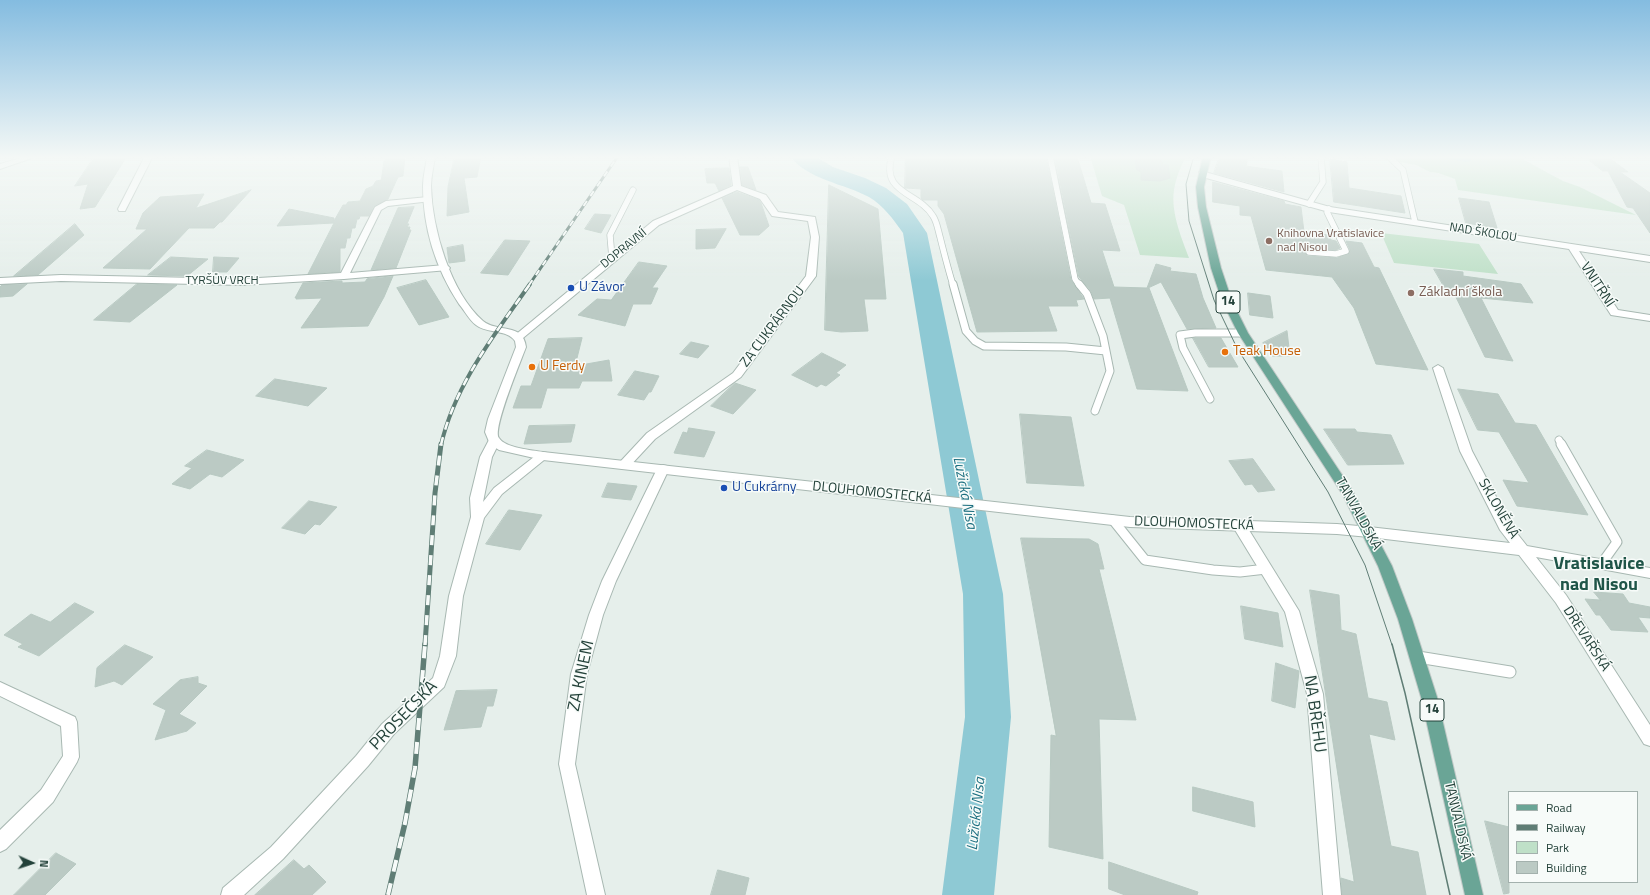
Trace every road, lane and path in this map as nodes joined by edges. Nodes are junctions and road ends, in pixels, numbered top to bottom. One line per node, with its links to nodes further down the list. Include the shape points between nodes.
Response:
1 (128, 198): 13 (street)
2 (629, 198): 18 (lane, via 610,235)
3 (715, 198): 18 (street, DOPRAVNÍ, via 656,224)
4 (764, 198): 33 (street, ZA CUKRÁRNOU, via 775,214 812,219 815,237 811,276 738,375 651,436)
5 (914, 198): 26 (lane, via 934,217 966,331 971,338 987,347 1066,347)
6 (1058, 198): 26 (lane, via 1075,279 1087,294)
7 (1201, 198): 24 (main road, TANVALDSKÁ / 14, via 1216,268 1227,301)
8 (1287, 198): 12 (street, NAD ŠKOLOU)
9 (1313, 198): 12 (lane)
10 (1409, 198): 15 (lane)
11 (428, 199): 20 (street, via 436,248); 21 (street, via 386,204 378,209)
12 (1309, 204): 14 (street, NAD ŠKOLOU)
13 (122, 209)
14 (1329, 209): 15 (street, NAD ŠKOLOU); 17 (lane, via 1327,212 1346,251 1336,254)
15 (1415, 222): 16 (street, NAD ŠKOLOU)
16 (1573, 248): 19 (street, NAD ŠKOLOU); 23 (street, VNITŘNÍ, via 1615,313)
17 (1309, 252)
18 (612, 258): 25 (street, DOPRAVNÍ)
19 (1650, 259)
20 (444, 268): 21 (street, TYRŠŮV VRCH); 25 (street, via 460,298 478,322 486,327)
21 (344, 276): 22 (street, TYRŠŮV VRCH, via 242,282 61,278)
22 (0, 281)
23 (1650, 318)
24 (1244, 333): 28 (lane, via 1180,335 1183,348); 38 (main road, TANVALDSKÁ / 14, via 1348,493)
25 (518, 336): 31 (street, via 521,347 494,420 491,432)
26 (1106, 351): 29 (lane, via 1110,371)
27 (1438, 368): 39 (street, SKLONĚNÁ, via 1466,451 1506,530)
28 (1210, 399)
29 (1095, 411)
30 (1559, 440): 40 (lane, via 1617,542)
31 (494, 441): 32 (street, DLOUHOMOSTECKÁ, via 503,447); 35 (street, PROSEČSKÁ, via 486,457 476,498)
32 (543, 456): 33 (street, DLOUHOMOSTECKÁ); 35 (street, via 498,491)
33 (624, 465): 34 (street, DLOUHOMOSTECKÁ)
34 (663, 469): 36 (street, DLOUHOMOSTECKÁ); 49 (street, ZA KINEM, via 609,581 579,674 567,764)
35 (478, 517): 48 (street, PROSEČSKÁ, via 456,596 448,656 439,682 388,729 277,853)
36 (1113, 520): 37 (street, DLOUHOMOSTECKÁ); 41 (lane, via 1145,560 1213,570 1240,572)
37 (1239, 525): 38 (street, DLOUHOMOSTECKÁ); 41 (street, NA BŘEHU)
38 (1370, 532): 39 (street); 43 (main road, TANVALDSKÁ / 14)
39 (1522, 551): 40 (street, SKLONĚNÁ); 46 (street, DŘEVAŘSKÁ, via 1560,599)
40 (1602, 563): 42 (street, SKLONĚNÁ)
41 (1266, 569): 50 (street, NA BŘEHU, via 1292,611 1315,694)
42 (1650, 573)
43 (1418, 657): 44 (lane); 51 (main road, TANVALDSKÁ / 14)
44 (1510, 672)
45 (0, 689): 47 (street, via 69,722 71,757 46,796)
46 (1649, 735)
47 (0, 843)
48 (230, 895)
49 (596, 895)
50 (1332, 895)
51 (1474, 895)

